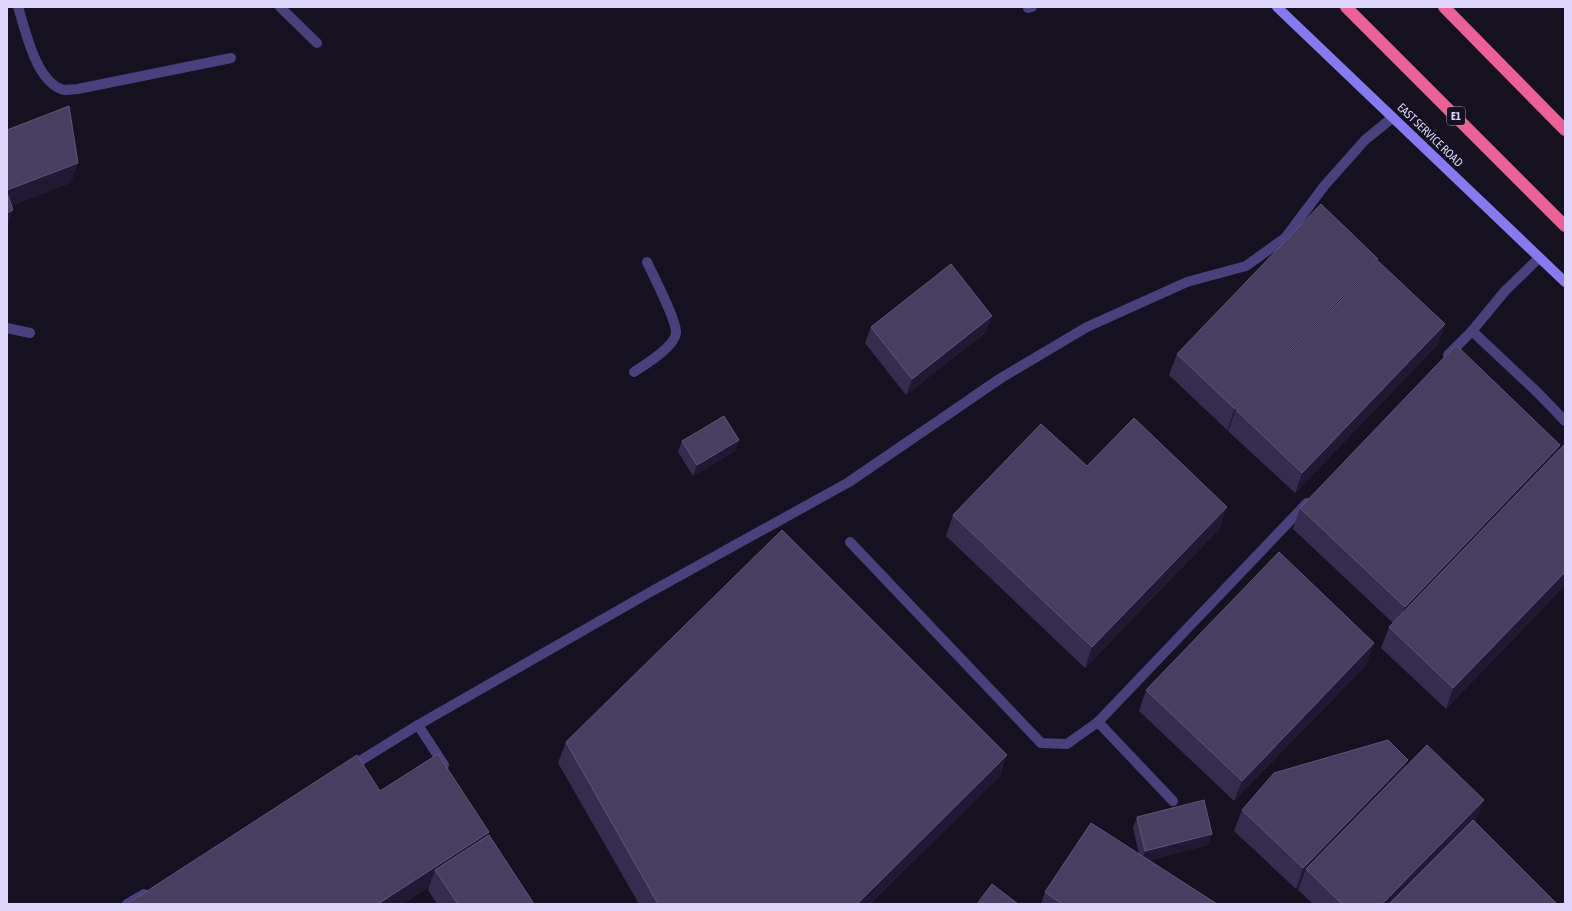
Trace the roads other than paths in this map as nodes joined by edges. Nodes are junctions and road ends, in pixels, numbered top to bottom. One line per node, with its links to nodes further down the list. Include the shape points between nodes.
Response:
1 (18, 7): 7 (street, via 36,61 44,75 52,84 66,90)
2 (280, 7): 6 (street)
3 (1277, 7): 8 (street, EAST SERVICE ROAD)
4 (1346, 7): 10 (highway, E1)
5 (1444, 7): 9 (highway)
6 (317, 43)
7 (231, 58)
8 (1392, 118): 11 (street, EAST SERVICE ROAD); 23 (street, via 1364,140 1325,184 1285,238 1246,266 1187,282 1087,327 1001,378 849,482 645,594)
9 (1565, 130)
10 (1565, 226)
11 (1539, 258): 13 (street, EAST SERVICE ROAD); 15 (street, via 1505,291)
12 (647, 262): 18 (street, via 674,321 676,334 666,349)
13 (1565, 282)
14 (7, 328): 16 (street)
15 (1472, 331): 17 (street); 19 (street)
16 (30, 332)
17 (1440, 364)
18 (634, 372)
19 (1565, 421)
20 (1316, 493): 22 (street)
21 (850, 542): 22 (street, via 1041,743 1067,744)
22 (1098, 722): 26 (street)
23 (418, 725): 24 (street); 25 (street)
24 (344, 770)
25 (447, 771)
26 (1173, 801)
27 (154, 887): 28 (street)
28 (127, 904)

